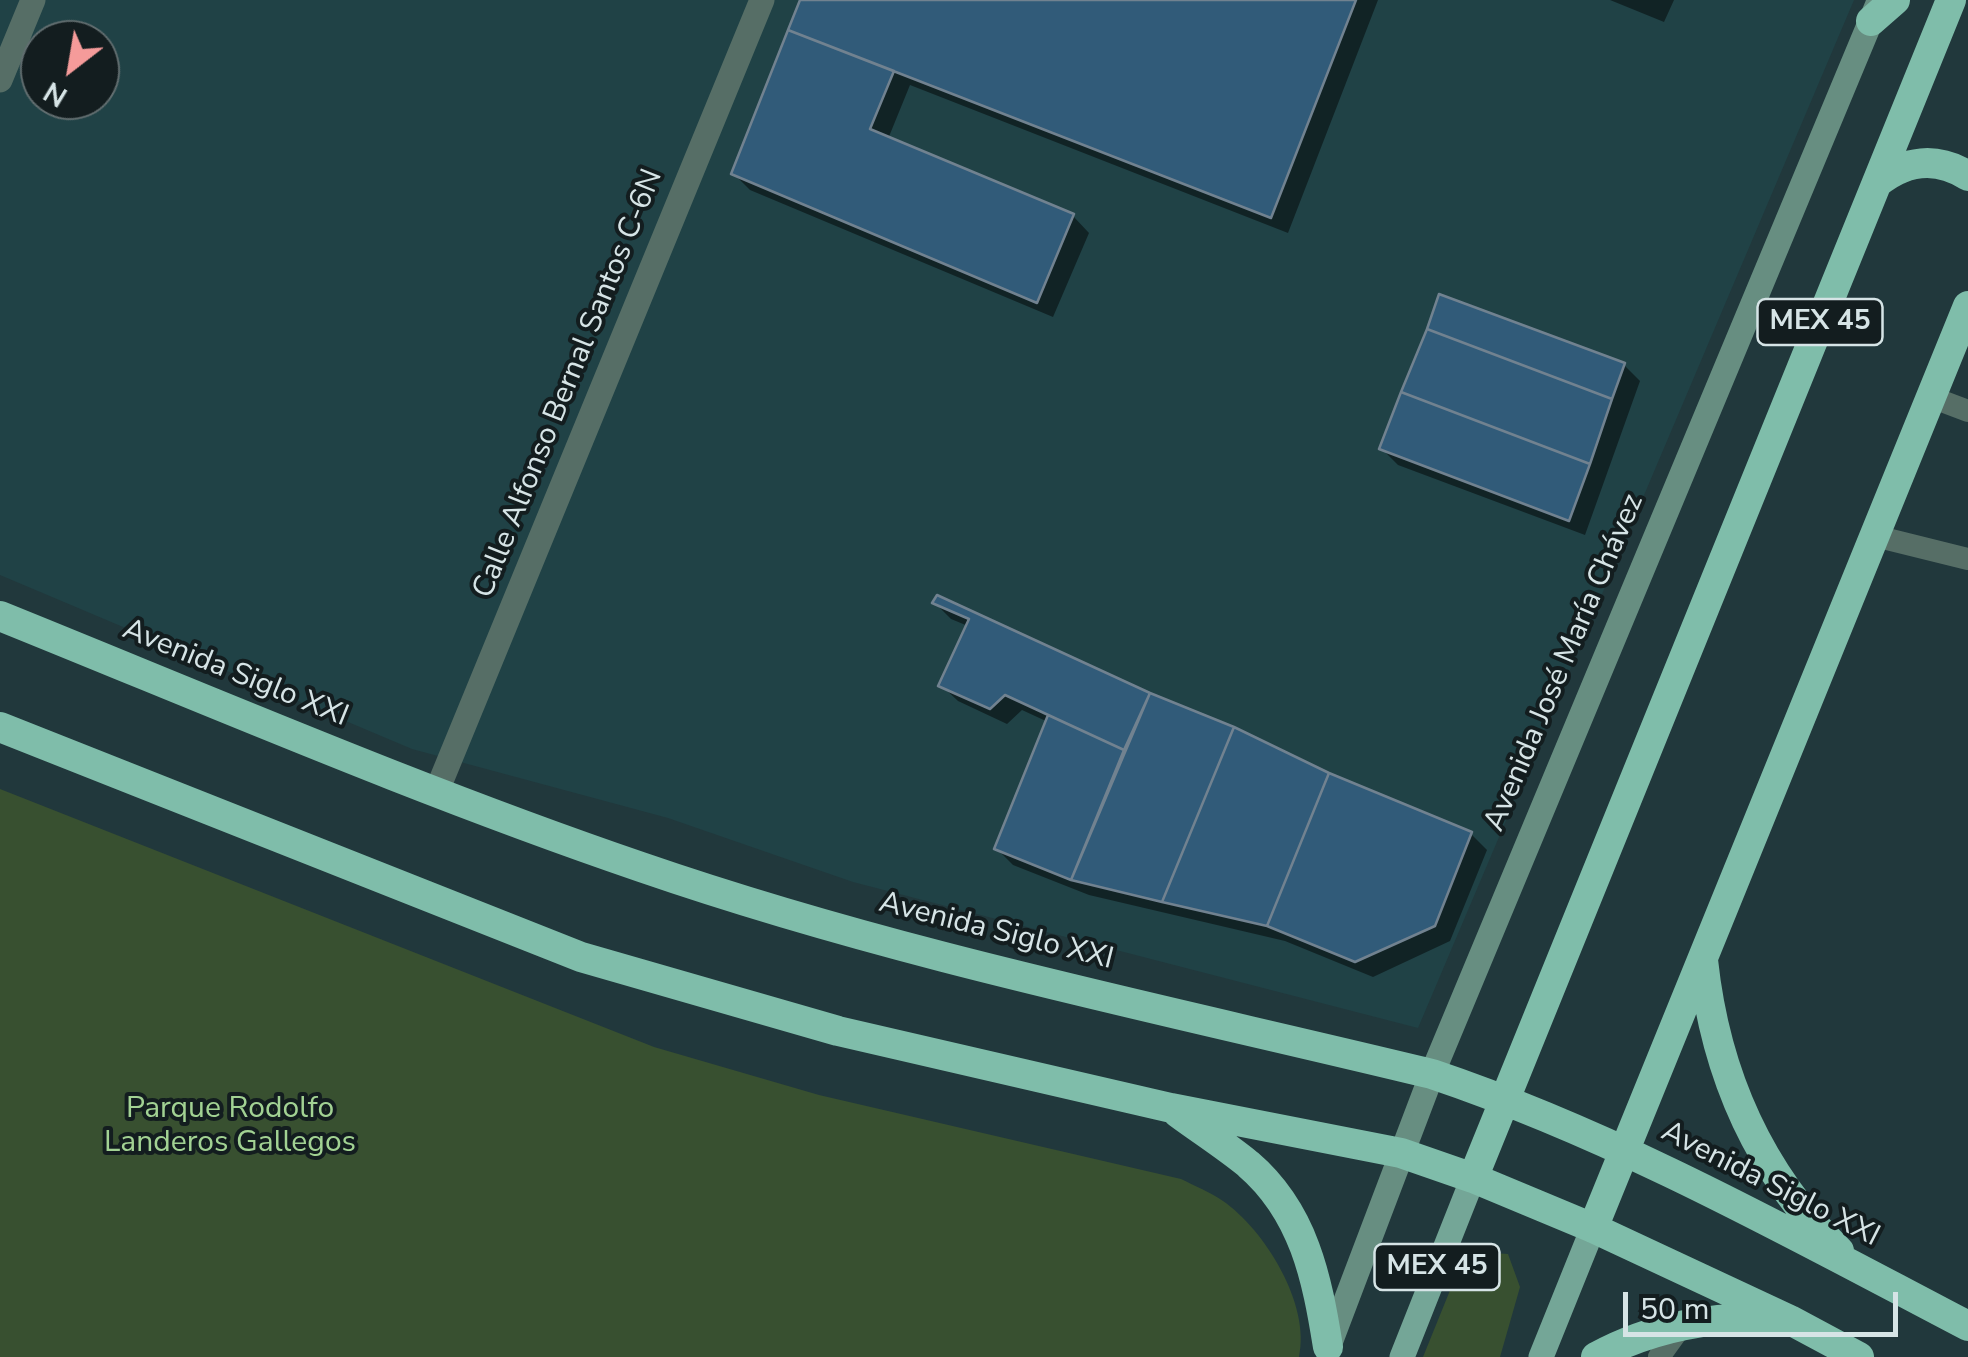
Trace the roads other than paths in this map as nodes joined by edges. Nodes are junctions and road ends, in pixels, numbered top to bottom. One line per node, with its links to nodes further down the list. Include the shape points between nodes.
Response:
1 (33, 0): 6 (street)
2 (762, 0): 16 (street, Calle Alfonso Bernal Santos C-6N)
3 (1894, 0): 5 (highway)
4 (1951, 0): 8 (highway, MEX 45)
5 (1875, 10): 18 (street, Avenida José María Chávez)
6 (0, 80)
7 (1968, 176): 8 (highway, via 1918,162)
8 (1877, 183): 19 (highway, MEX 45)
9 (1968, 306): 10 (highway)
10 (1931, 397): 11 (lane); 12 (highway)
11 (1968, 412)
12 (1874, 536): 13 (lane); 17 (highway)
13 (1968, 559)
14 (0, 616): 16 (highway, Avenida Siglo XXI)
15 (0, 727): 20 (highway, via 582,957 838,1032)
16 (436, 792): 18 (highway, Avenida Siglo XXI, via 643,868 870,938)
17 (1703, 957): 21 (highway); 25 (highway, via 1716,1044 1747,1125 1794,1202)
18 (1432, 1074): 19 (highway, Avenida Siglo XXI); 22 (street, Avenida José María Chávez)
19 (1506, 1099): 21 (highway, Avenida Siglo XXI); 23 (highway, MEX 45)
20 (1171, 1108): 22 (highway); 29 (highway, via 1250,1166 1292,1217 1317,1278)
21 (1624, 1151): 24 (highway); 25 (highway, Avenida Siglo XXI)
22 (1401, 1153): 23 (highway); 29 (street, Avenida José María Chávez)
23 (1473, 1178): 24 (highway); 30 (main road, MEX 45)
24 (1593, 1228): 26 (highway); 31 (main road)
25 (1856, 1267): 28 (highway, Avenida Siglo XXI)
26 (1790, 1320): 27 (highway); 34 (highway)
27 (1682, 1326): 32 (highway); 33 (lane)
28 (1968, 1326)
29 (1326, 1352)
30 (1402, 1357)
31 (1541, 1357)
32 (1596, 1357)
33 (1658, 1357)
34 (1859, 1357)

